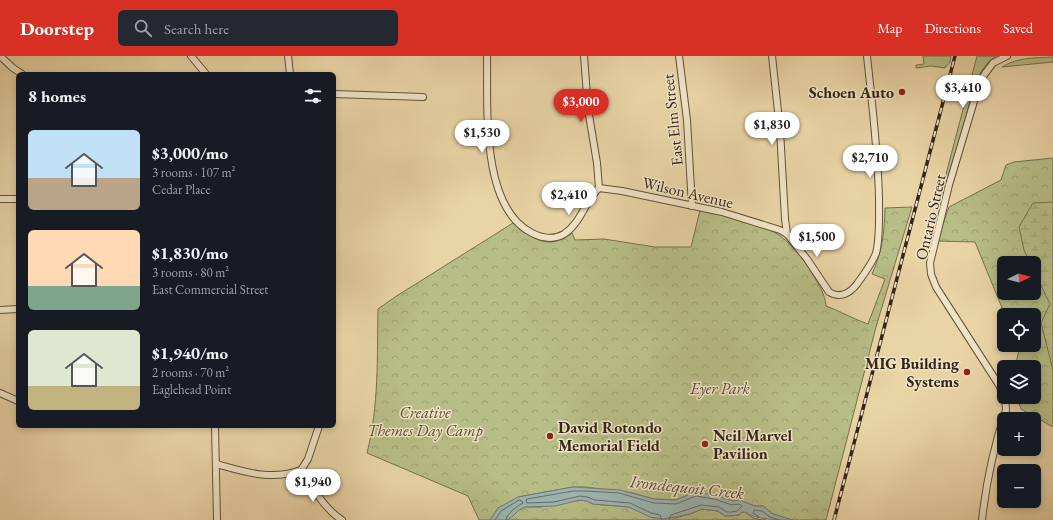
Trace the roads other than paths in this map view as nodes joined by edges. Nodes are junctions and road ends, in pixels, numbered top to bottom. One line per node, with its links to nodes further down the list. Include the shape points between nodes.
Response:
1 (0, 56): 10 (street)
2 (191, 56): 11 (street)
3 (288, 56): 12 (street)
4 (487, 56): 15 (street, via 492,167 504,204 513,218 528,231 554,238 573,226 592,194)
5 (584, 56): 15 (street)
6 (678, 56): 18 (street, East Elm Street, via 687,120)
7 (772, 56): 19 (street)
8 (867, 56): 19 (street, Wilson Avenue, via 879,164 876,252 852,291 841,296 834,295 829,292)
9 (1007, 56): 30 (street, Ontario Street, via 993,63 984,75 975,98 930,263 936,287 999,385 1006,405 993,455)
10 (19, 72)
11 (204, 72)
12 (290, 72)
13 (336, 94): 14 (street)
14 (423, 97)
15 (599, 188): 18 (street, Wilson Avenue)
16 (0, 199): 17 (street)
17 (16, 199)
18 (692, 206): 19 (street, Wilson Avenue, via 754,221)
19 (787, 234)
20 (16, 309): 21 (street)
21 (0, 310)
22 (0, 393): 23 (street)
23 (16, 400)
24 (215, 428): 26 (street)
25 (318, 428): 27 (street, via 308,459)
26 (216, 464): 27 (street, via 258,475 285,474); 28 (street)
27 (301, 470): 29 (street, via 335,516)
28 (216, 520)
29 (342, 520)
30 (982, 520)

